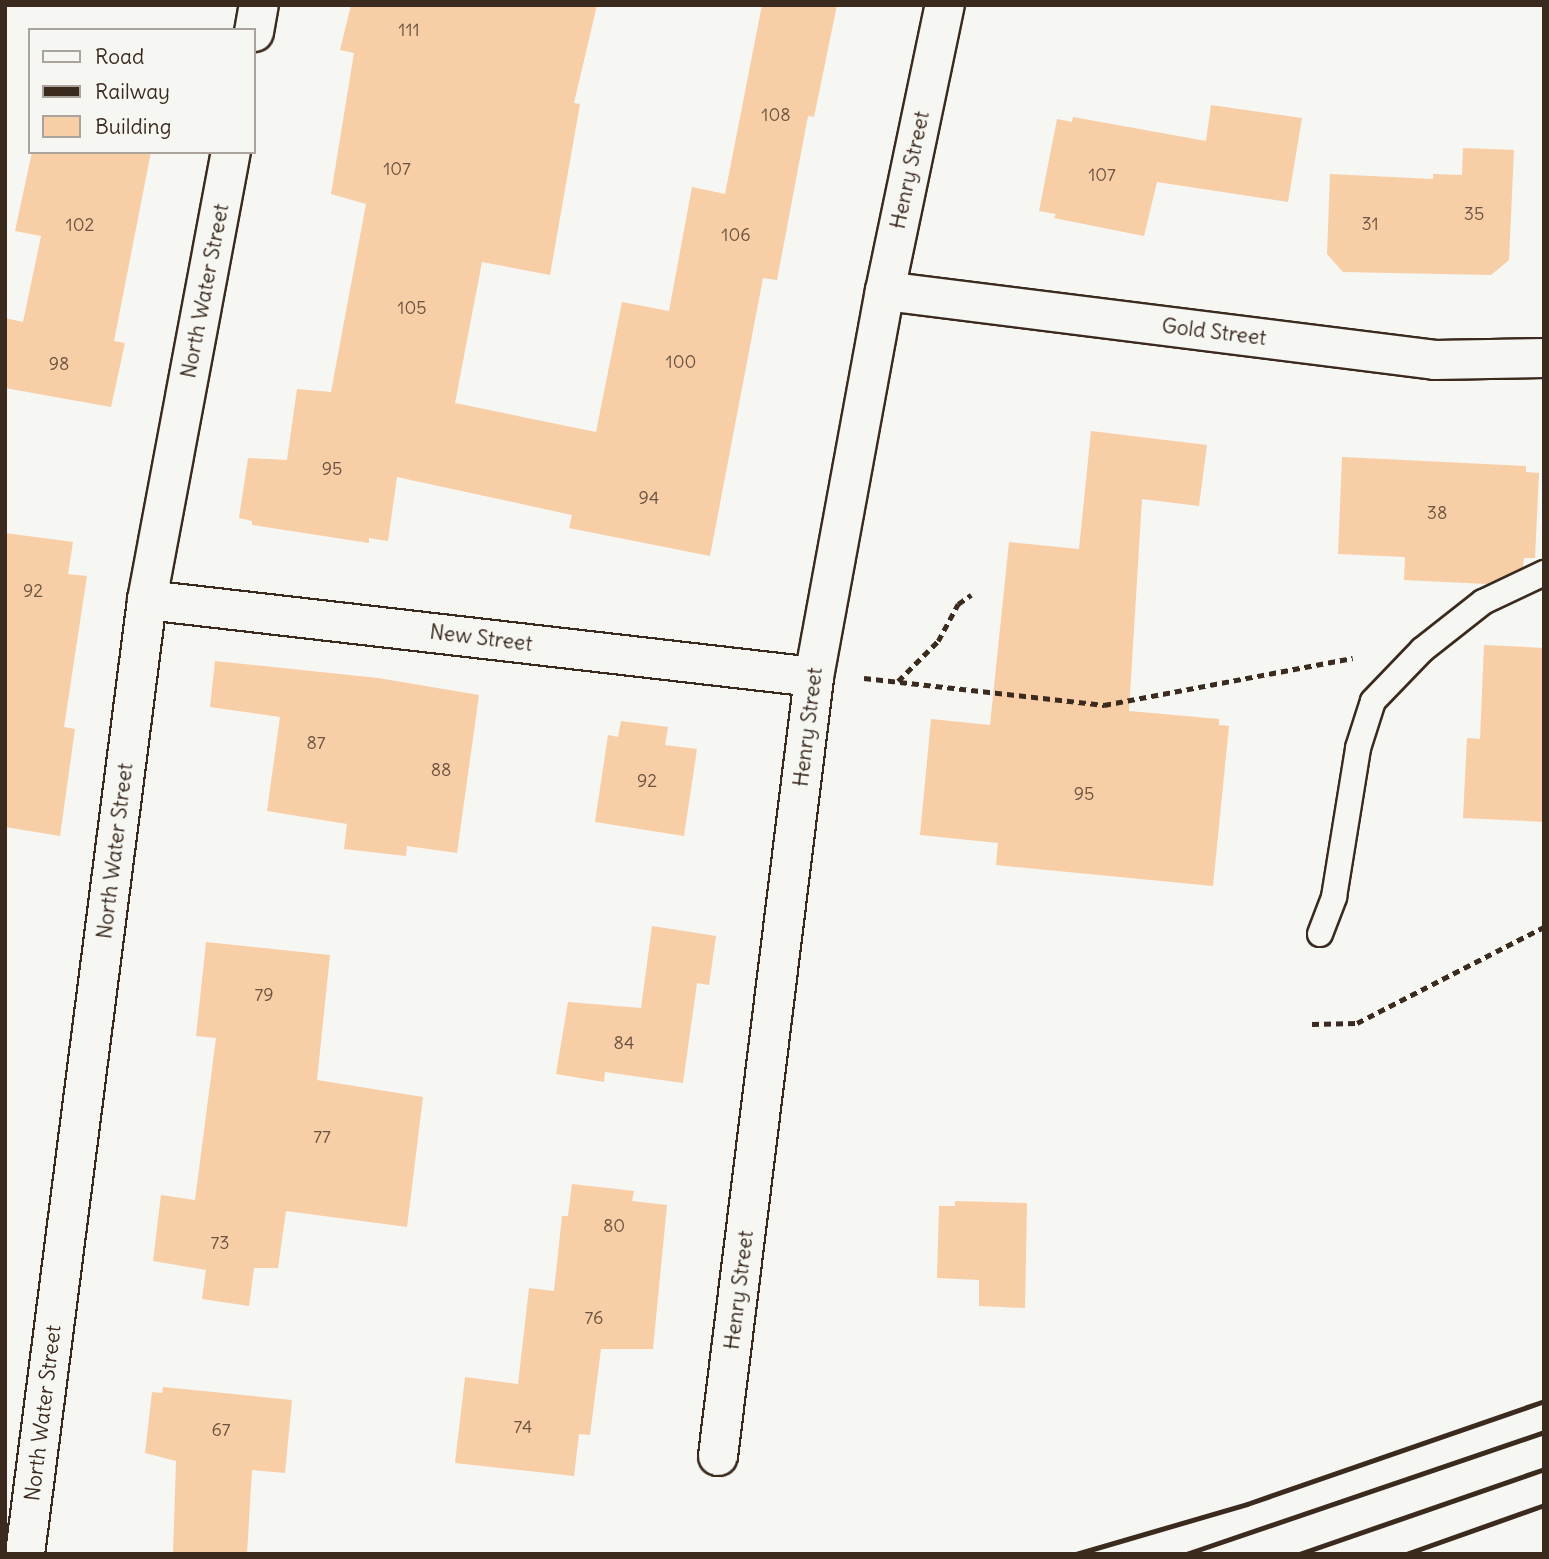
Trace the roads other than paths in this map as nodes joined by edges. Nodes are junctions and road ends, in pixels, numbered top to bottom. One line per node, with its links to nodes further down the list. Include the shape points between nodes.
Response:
1 (259, 5): 3 (street)
2 (944, 5): 5 (street, Henry Street)
3 (255, 28)
4 (231, 154): 8 (street, North Water Street)
5 (885, 291): 6 (street, Gold Street, via 1435,360); 9 (street, Henry Street)
6 (1544, 358)
7 (1544, 573): 10 (lane, via 1483,603 1422,650 1373,701 1357,748 1334,897)
8 (147, 600): 9 (street, New Street); 12 (street, North Water Street)
9 (814, 677): 11 (street, Henry Street)
10 (1320, 934)
11 (718, 1456)
12 (25, 1554)

